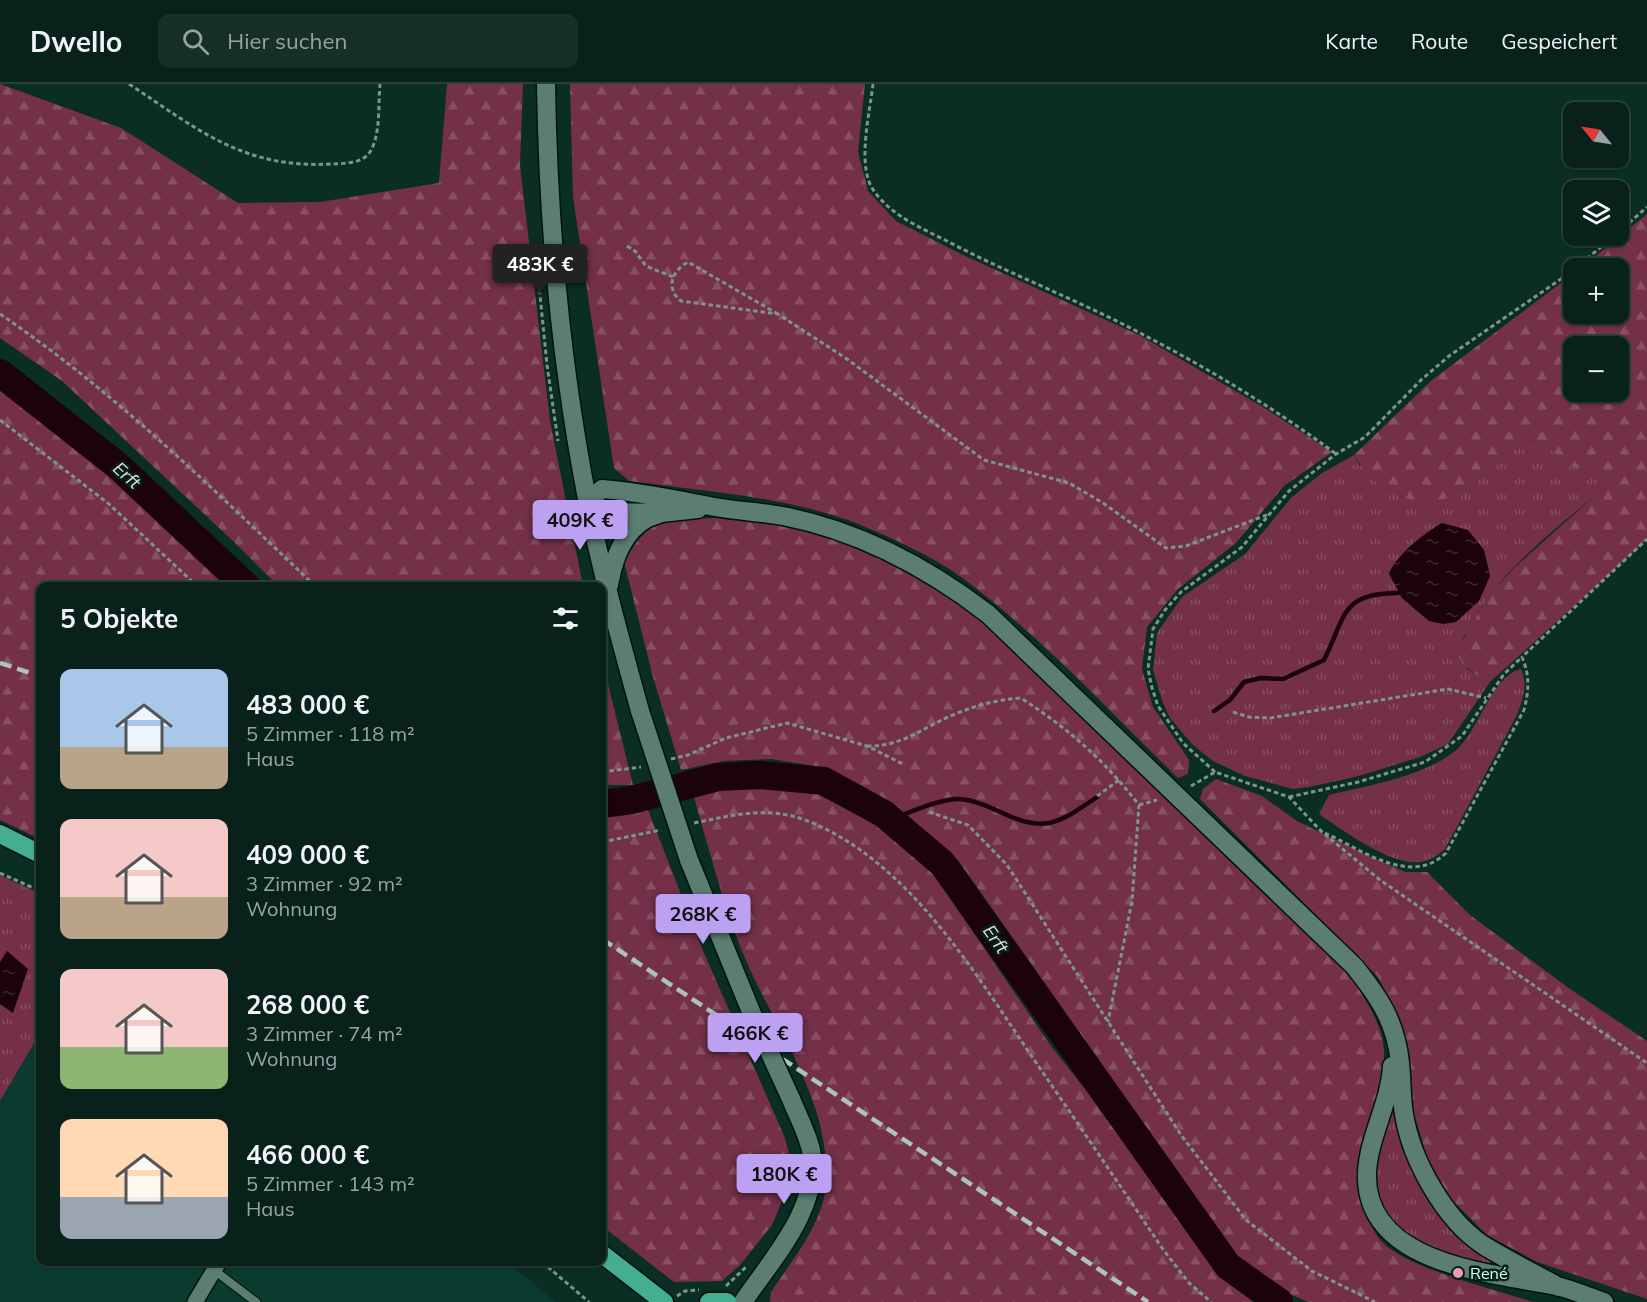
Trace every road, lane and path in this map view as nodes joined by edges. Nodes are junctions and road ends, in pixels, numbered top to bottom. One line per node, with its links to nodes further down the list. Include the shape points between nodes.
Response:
1 (129, 84): 2 (path, via 230,148 269,161 325,164 358,161 370,151)
2 (380, 84)
3 (546, 84): 16 (main road, via 557,289)
4 (873, 84): 15 (path, via 865,153 873,190 887,206 968,253 1142,334 1266,406)
5 (1647, 207): 6 (path)
6 (1629, 223)
7 (627, 246): 10 (path, via 646,266)
8 (1602, 246): 9 (path)
9 (1588, 258)
10 (673, 277): 13 (path, via 672,290 681,301); 13 (path, via 678,267 688,262)
11 (1563, 277): 15 (path, via 1449,356 1365,437)
12 (0, 314): 22 (path, via 139,424)
13 (778, 314): 19 (path, via 847,359 984,460 1069,483 1166,548 1186,546)
14 (0, 420): 21 (path, via 109,504)
15 (1336, 454): 19 (path, via 1289,491)
16 (588, 501): 17 (main road, via 602,489 645,492); 18 (main road, via 607,512); 23 (main road)
17 (718, 507): 18 (main road); 36 (main road, via 785,516 857,537 954,587 988,614)
18 (662, 513): 25 (main road, via 642,521 625,539 613,566)
19 (1269, 514): 34 (path, via 1242,547 1181,592 1153,629 1148,669 1158,706 1183,743)
20 (1647, 539): 26 (path)
21 (192, 582)
22 (311, 582)
23 (606, 582)
24 (606, 583): 25 (main road)
25 (608, 592): 62 (main road, bridge, via 640,711 689,860 811,1150 810,1186 792,1228)
26 (1522, 657): 27 (path); 42 (path, via 1528,672 1524,710 1446,853 1436,863 1415,869 1398,866)
27 (1486, 698): 28 (path, via 1448,688 1270,718); 38 (path, via 1462,736 1425,762)
28 (1233, 712)
29 (867, 746): 30 (path, via 787,723 726,738); 32 (path); 35 (path, via 888,746 988,701 1021,698 1079,738)
30 (667, 760)
31 (646, 765): 33 (path)
32 (905, 765)
33 (606, 772)
34 (1215, 772): 36 (path); 38 (path)
35 (1119, 780): 37 (path); 48 (path, via 1139,805 1132,901)
36 (1178, 793): 49 (main road, via 1354,966 1380,998)
37 (1097, 796)
38 (1289, 797): 42 (path)
39 (929, 812): 48 (path, via 968,825 1007,865)
40 (685, 825): 63 (path, via 754,811 808,821 845,838 888,872 928,913 982,984 1162,1248 1189,1283)
41 (662, 830): 44 (path)
42 (1321, 831): 50 (path, via 1380,880)
43 (0, 834): 45 (main road)
44 (606, 841)
45 (36, 852)
46 (0, 873): 47 (path)
47 (36, 889)
48 (1108, 1022): 64 (path, via 1181,1135 1246,1220 1312,1271)
49 (1394, 1034): 55 (main road, via 1410,1142 1448,1211 1481,1244); 55 (main road, via 1392,1077 1367,1174 1372,1202 1384,1224 1401,1242 1428,1257 1478,1272)
50 (1647, 1063)
51 (606, 1257): 60 (main road)
52 (752, 1260): 56 (path)
53 (217, 1266): 57 (street); 58 (lane)
54 (547, 1266): 59 (path)
55 (1559, 1287): 65 (main road)
56 (716, 1295): 61 (path, via 685,1291)
57 (195, 1302)
58 (256, 1302)
59 (590, 1302)
60 (664, 1302)
61 (672, 1302)
62 (743, 1302)
63 (1211, 1302)
64 (1375, 1302)
65 (1604, 1302)

